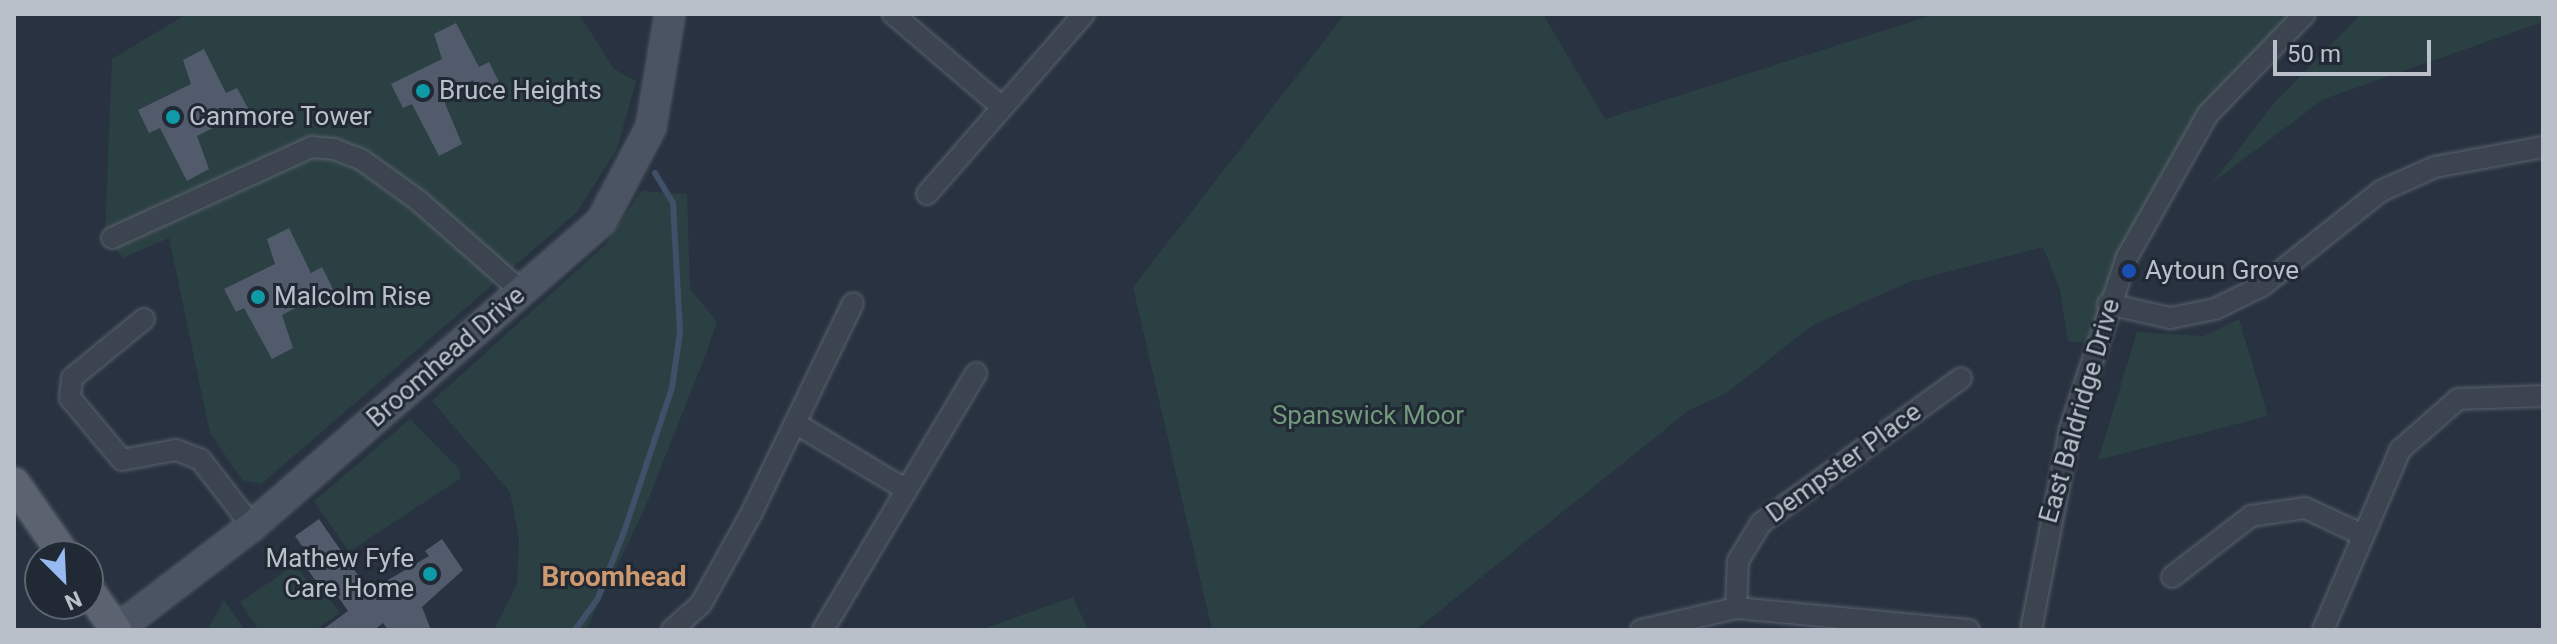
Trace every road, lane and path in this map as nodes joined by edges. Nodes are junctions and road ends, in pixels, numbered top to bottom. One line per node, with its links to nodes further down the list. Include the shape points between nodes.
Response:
1 (670, 14): 9 (main road, Broomhead Drive, via 651,127 601,222)
2 (893, 14): 5 (street)
3 (1084, 14): 5 (street)
4 (2305, 14): 11 (street, East Baldridge Drive, via 2208,114 2157,196)
5 (1002, 107): 7 (street)
6 (2543, 147): 11 (street, via 2435,167 2381,191 2262,286 2215,309 2170,318)
7 (927, 194)
8 (112, 238): 9 (street, via 312,147 334,149 362,160 419,201)
9 (521, 291): 19 (main road, Broomhead Drive)
10 (853, 303): 16 (street)
11 (2108, 304): 30 (street, East Baldridge Drive, via 2066,444)
12 (144, 319): 19 (street, via 72,378 70,398 122,460 176,450 200,459)
13 (976, 373): 18 (street)
14 (1961, 378): 23 (street, Dempster Place, via 1761,523 1738,561)
15 (2543, 396): 20 (street, via 2458,399 2400,450)
16 (795, 423): 18 (street); 26 (street, via 701,604)
17 (14, 483): 21 (main road)
18 (903, 488): 27 (street)
19 (252, 526): 25 (main road, Broomhead Drive)
20 (2361, 534): 22 (street, via 2305,508 2251,516); 31 (street)
21 (54, 540)
22 (2172, 577)
23 (1736, 608): 28 (street, via 1661,620); 29 (street)
24 (104, 612): 25 (main road)
25 (116, 630)
26 (672, 630)
27 (823, 630)
28 (1641, 630)
29 (1969, 630)
30 (2031, 630)
31 (2323, 630)

